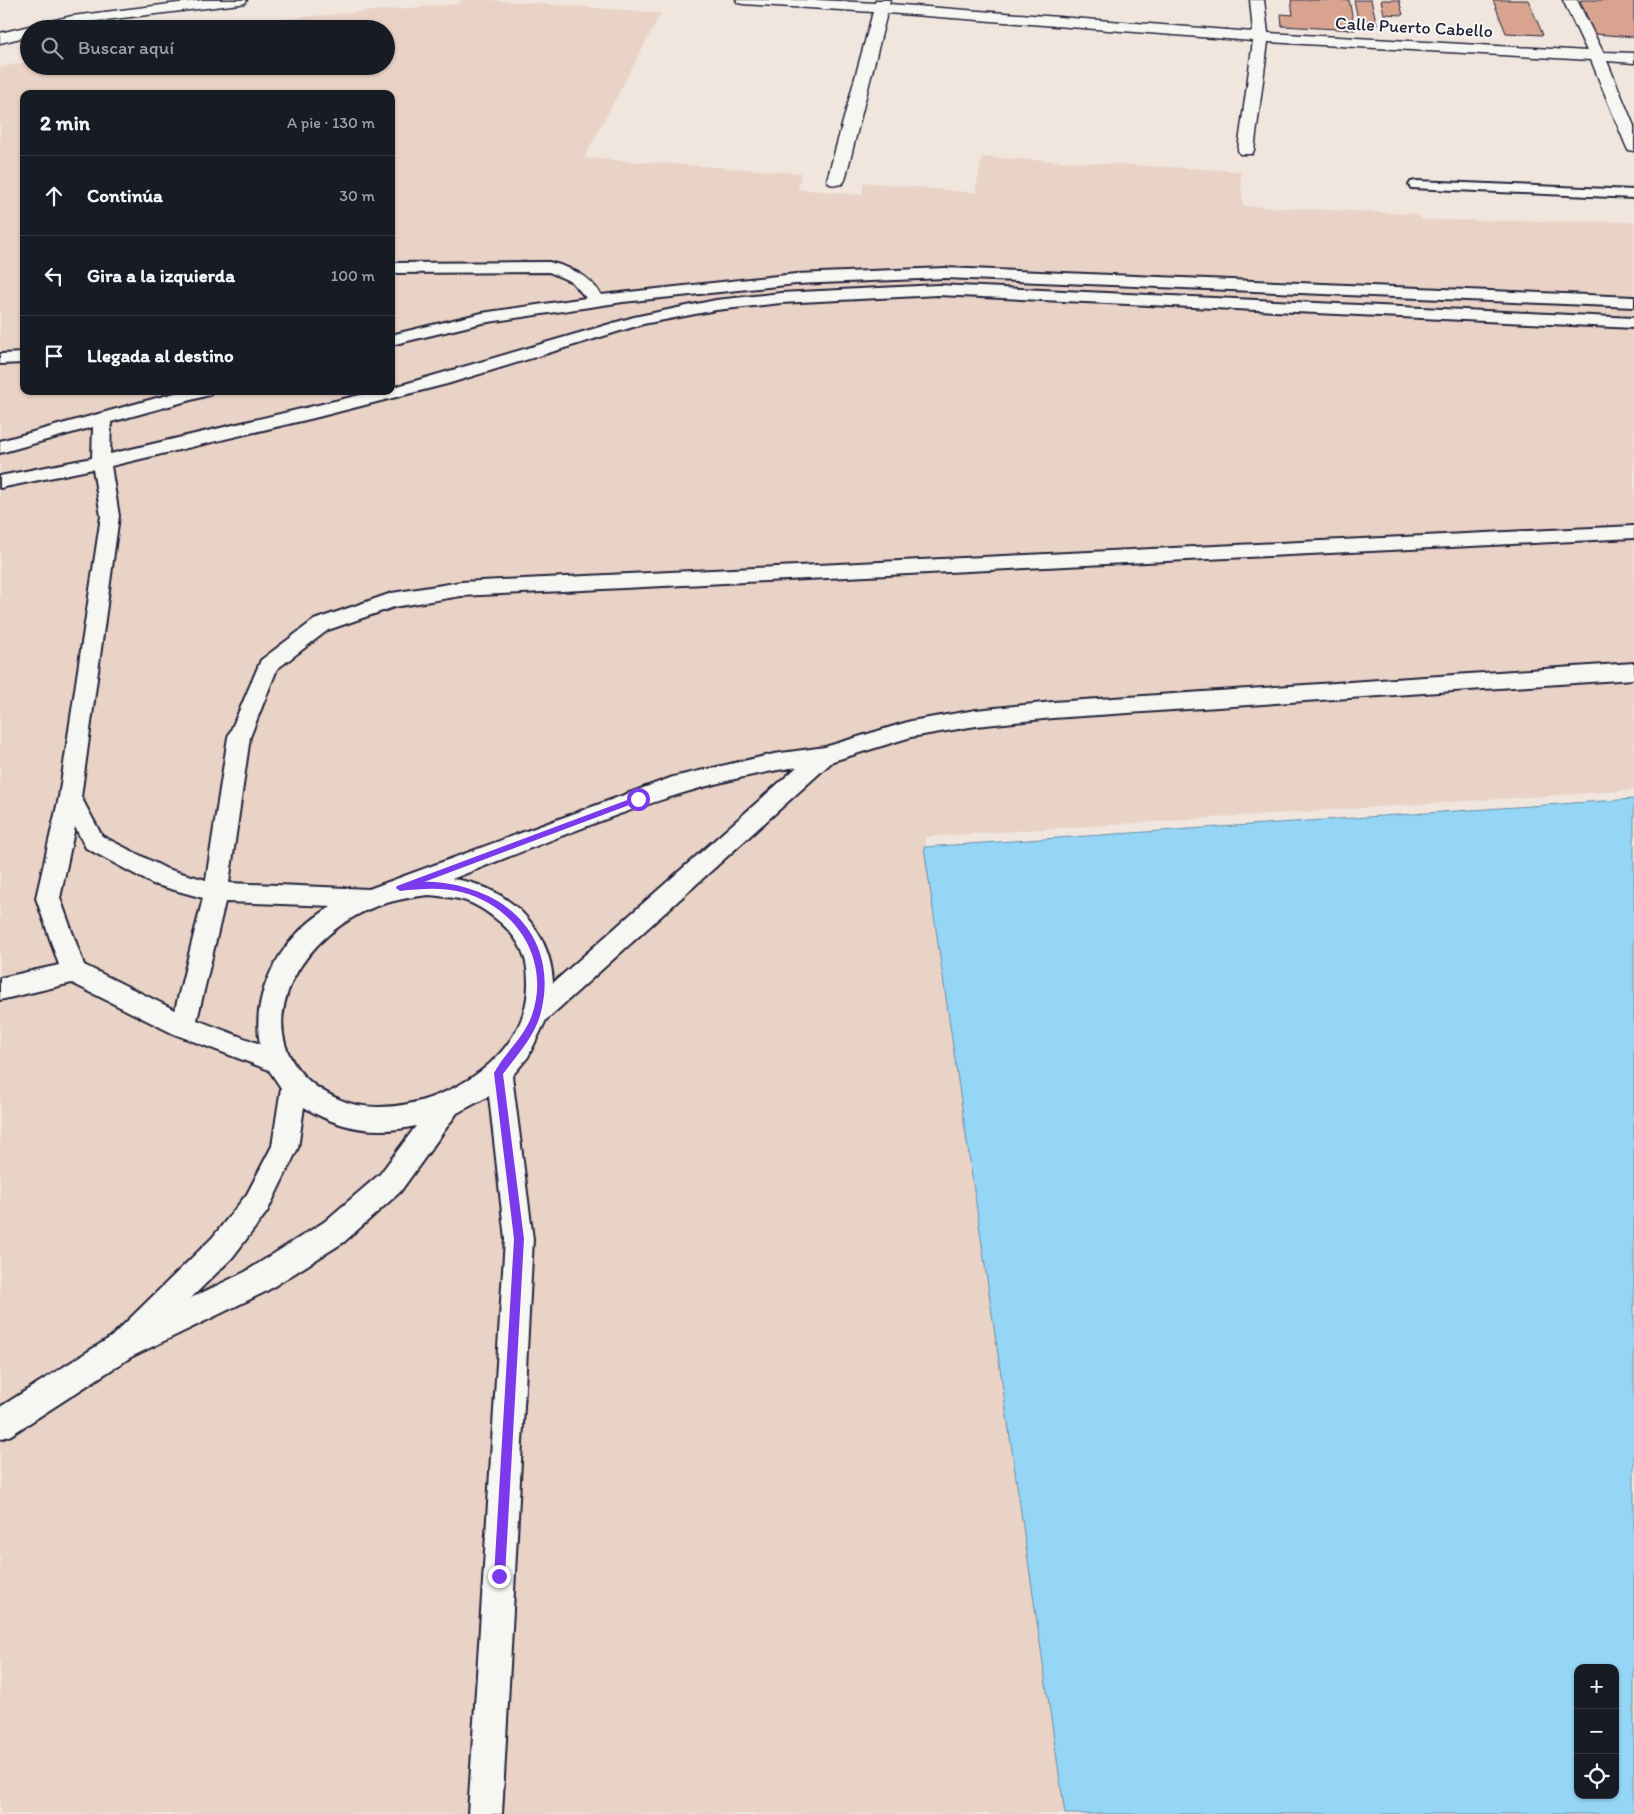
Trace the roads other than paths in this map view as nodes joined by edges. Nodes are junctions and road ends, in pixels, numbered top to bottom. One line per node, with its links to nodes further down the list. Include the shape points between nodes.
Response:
1 (240, 0): 6 (street, via 72,13)
2 (742, 0): 5 (street, Calle Puerto Cabello)
3 (1257, 0): 8 (street)
4 (1570, 0): 10 (street)
5 (881, 4): 8 (street, Calle Puerto Cabello); 14 (street)
6 (57, 20)
7 (20, 33): 9 (street)
8 (1261, 37): 10 (street, Calle Puerto Cabello); 13 (street)
9 (0, 38)
10 (1597, 55): 11 (street, Calle Puerto Cabello); 12 (street)
11 (1634, 58)
12 (1634, 146)
13 (1246, 150)
14 (836, 180)
15 (1416, 185): 16 (lane)
16 (1634, 194)
17 (395, 268): 20 (lane, via 549,267 570,272 587,285)
18 (1105, 280): 19 (lane); 20 (lane, via 945,273 861,275 712,287); 21 (lane)
19 (1102, 299): 23 (lane); 28 (lane, via 938,290 781,298 716,305 640,320)
20 (597, 302): 22 (lane)
21 (1634, 302)
22 (482, 318): 24 (lane); 25 (lane)
23 (1634, 323)
24 (395, 326)
25 (395, 339)
26 (20, 358): 27 (lane)
27 (0, 359)
28 (395, 392)
29 (189, 395): 31 (lane)
30 (383, 395): 33 (lane)
31 (102, 419): 32 (lane); 33 (lane)
32 (0, 447)
33 (101, 462): 34 (lane); 38 (lane, via 110,516)
34 (0, 482)
35 (1634, 532): 40 (lane, via 461,589 392,600 321,625 268,665 240,737)
36 (1634, 671): 37 (lane, via 1043,711 911,729)
37 (825, 755): 39 (lane, via 774,762 673,786); 44 (lane)
38 (70, 797): 40 (lane, via 94,842 161,878); 42 (lane, via 48,898)
39 (400, 888): 41 (lane); 44 (lane, via 431,885 461,889 488,898 510,914 527,933 538,957 541,984)
40 (216, 892): 41 (lane); 45 (lane)
41 (369, 897): 46 (lane, via 340,911 314,930 278,979 270,1007 270,1035)
42 (74, 972): 43 (lane); 45 (lane)
43 (0, 989)
44 (537, 1013): 47 (lane, via 528,1034)
45 (183, 1026): 46 (lane)
46 (278, 1062): 48 (lane)
47 (499, 1073): 49 (lane); 52 (lane, via 519,1239)
48 (294, 1085): 49 (lane, via 317,1103 346,1115 379,1119 413,1116); 50 (lane, via 285,1148 257,1203 222,1248)
49 (447, 1106): 50 (lane, via 390,1183 334,1232 255,1282)
50 (121, 1347): 51 (lane)
51 (0, 1424)
52 (485, 1814)

